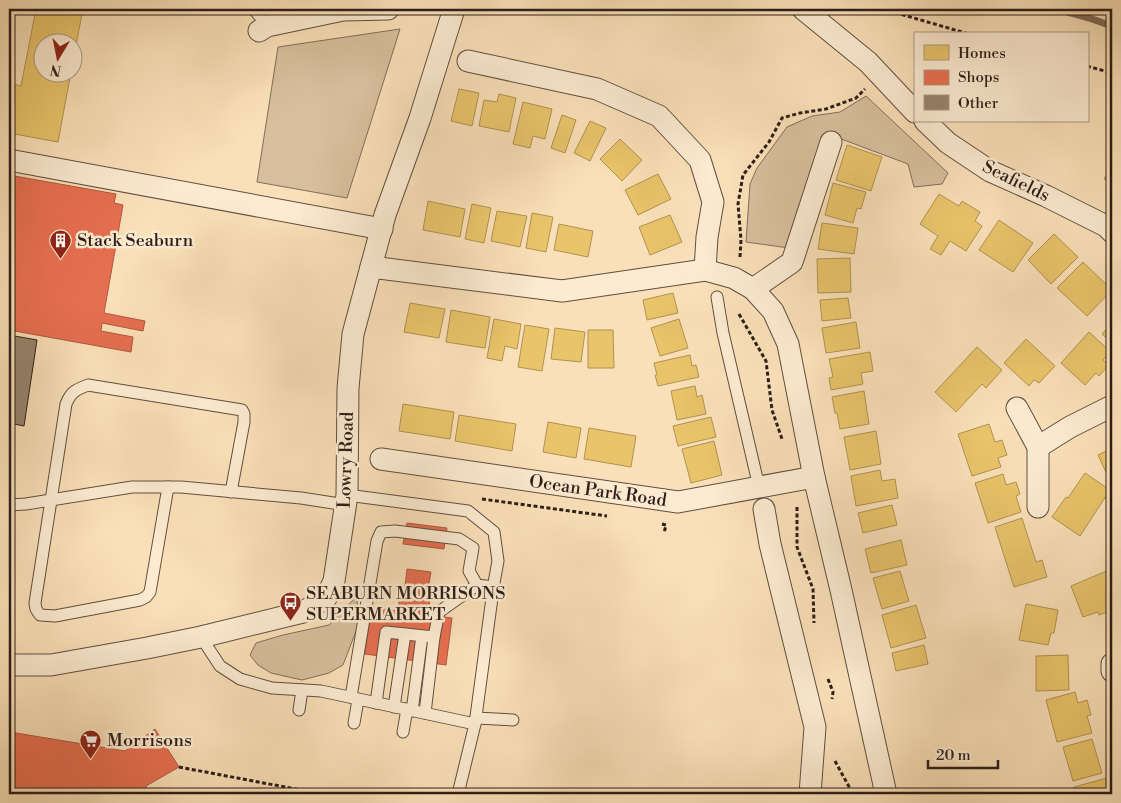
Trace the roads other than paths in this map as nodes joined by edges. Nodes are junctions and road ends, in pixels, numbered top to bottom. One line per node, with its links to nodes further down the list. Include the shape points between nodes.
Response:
1 (254, 9): 5 (lane)
2 (388, 9): 5 (street, via 343,10)
3 (454, 9): 11 (street, Lowry Road)
4 (803, 9): 7 (street, via 868,62)
5 (263, 28)
6 (468, 61): 14 (street, via 596,89 659,116 700,160 713,202)
7 (914, 111)
8 (925, 122): 12 (street, Seafields, via 948,143 990,171 1046,196)
9 (831, 142): 15 (street, via 792,262)
10 (9, 160): 11 (street)
11 (382, 229): 13 (street, Lowry Road)
12 (1112, 232)
13 (371, 267): 14 (street, via 562,291); 26 (street, Lowry Road, via 353,334 348,388)
14 (705, 270): 15 (street, via 734,278)
15 (753, 289): 21 (street, via 773,311 788,344)
16 (717, 297): 23 (lane)
17 (1112, 406): 19 (street)
18 (1017, 408): 19 (street)
19 (1038, 448): 28 (street)
20 (381, 459): 23 (street, Ocean Park Road, via 678,502)
21 (814, 477): 23 (street, Ocean Park Road); 52 (street)
22 (168, 487): 24 (lane); 25 (lane, via 132,487); 25 (lane, via 150,592 146,597 49,617 40,615 35,603)
23 (759, 487)
24 (231, 492): 25 (lane, via 244,422 242,410 88,386 70,394 66,404); 26 (lane)
25 (51, 500): 27 (lane)
26 (347, 500): 31 (lane, via 468,511 494,532 498,561); 34 (street, Lowry Road, via 334,581 326,598 303,612)
27 (9, 505)
28 (1038, 507)
29 (764, 509): 51 (street, via 815,727)
30 (477, 585): 31 (lane); 35 (lane, via 439,612); 40 (lane, via 469,570 472,548 460,538 381,532 377,541)
31 (494, 587): 47 (lane)
32 (405, 634): 33 (lane); 41 (lane, via 386,632); 42 (lane)
33 (422, 636): 35 (lane); 44 (lane)
34 (201, 637): 37 (street, Lowry Road, via 51,666); 39 (lane, via 220,666 240,679 272,688)
35 (434, 637): 45 (lane)
36 (1112, 664): 38 (street)
37 (9, 665)
38 (1112, 672)
39 (302, 690): 40 (lane); 43 (lane)
40 (355, 698): 41 (lane); 48 (lane)
41 (376, 702): 42 (lane)
42 (394, 706): 44 (lane)
43 (299, 710)
44 (410, 710): 45 (lane); 49 (lane)
45 (425, 713): 47 (lane)
46 (513, 720): 47 (lane)
47 (475, 721): 50 (lane)
48 (354, 724)
49 (403, 732)
50 (458, 794)
51 (810, 794)
52 (886, 794)

